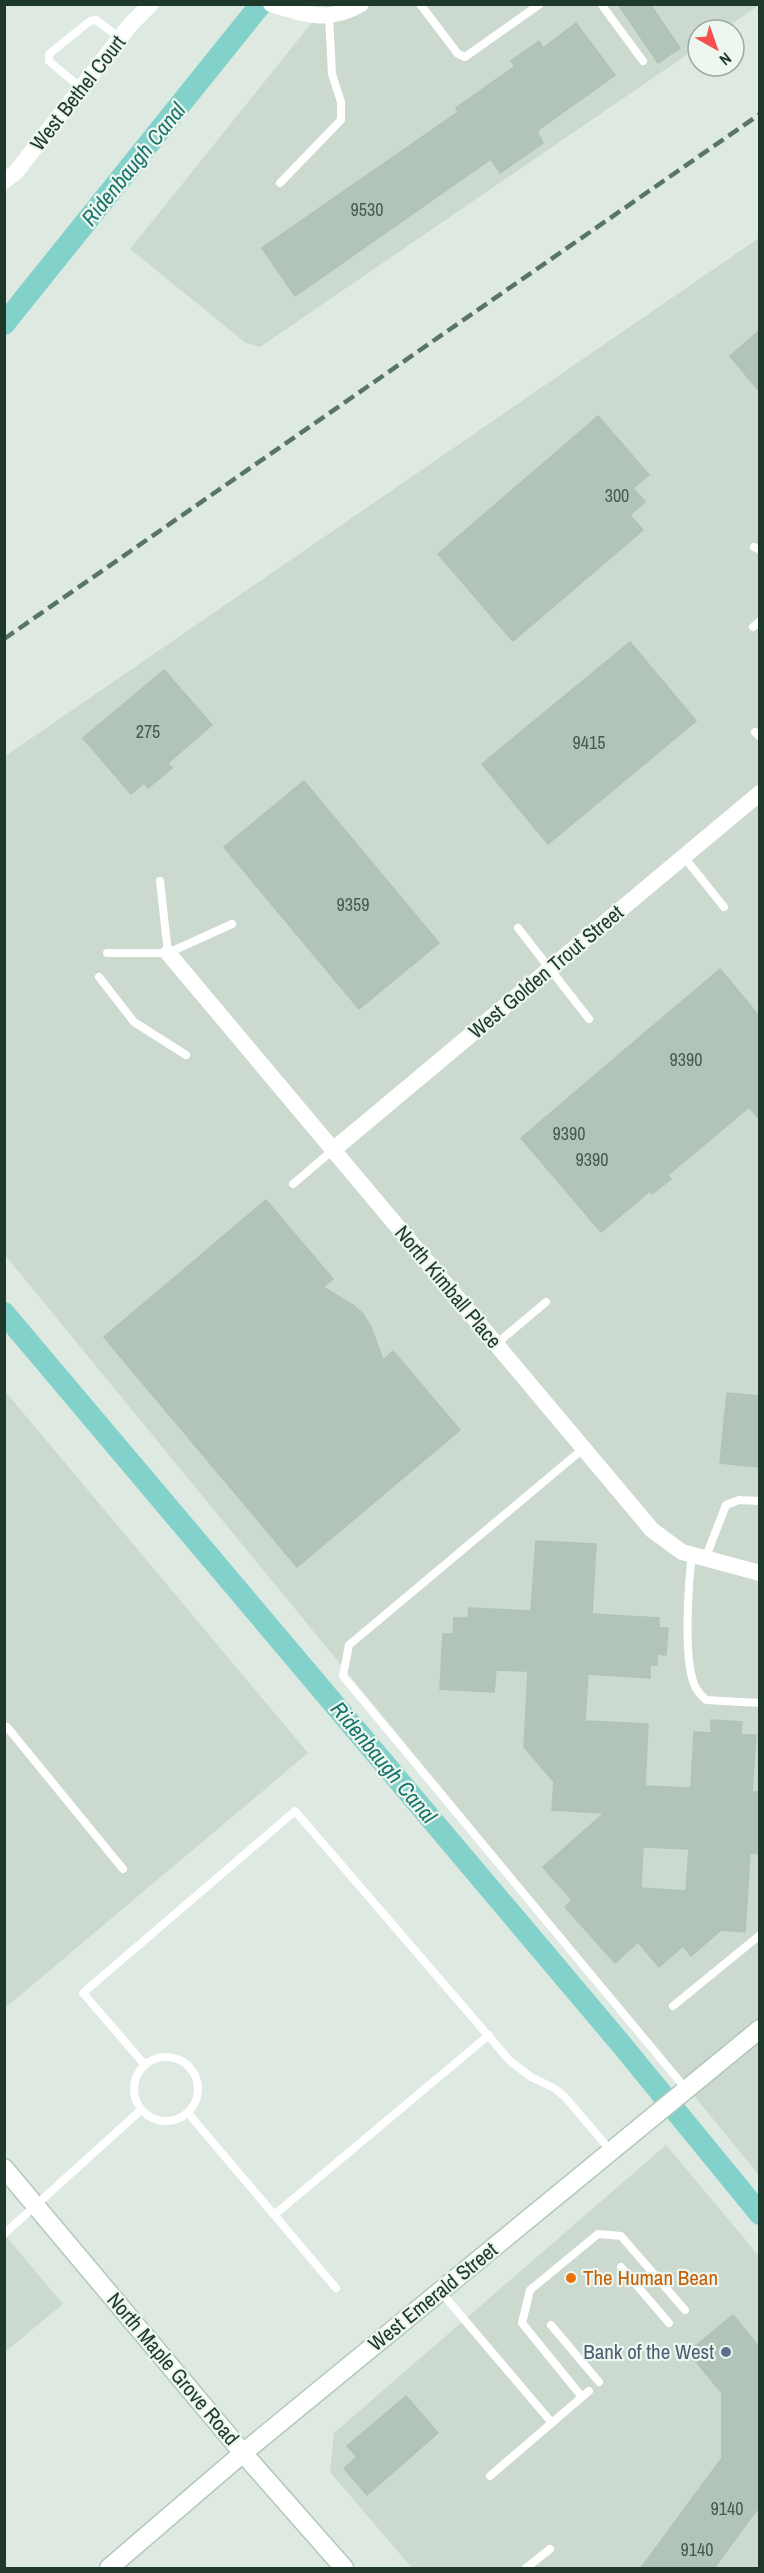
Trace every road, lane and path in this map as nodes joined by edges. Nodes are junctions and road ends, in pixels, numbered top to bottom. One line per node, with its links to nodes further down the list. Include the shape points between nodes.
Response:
1 (151, 4): 8 (street, West Bethel Court)
2 (361, 4): 7 (street)
3 (540, 4): 5 (lane, via 465,57 458,54)
4 (601, 4): 9 (lane)
5 (424, 6)
6 (279, 7): 7 (street)
7 (329, 16): 12 (lane, via 332,74 342,102 341,120)
8 (120, 38): 10 (street, West Bethel Court); 10 (lane, via 96,20 90,21 49,54 49,61)
9 (643, 61)
10 (81, 88): 11 (street, West Bethel Court, via 16,172)
11 (4, 181)
12 (280, 183)
13 (759, 793): 14 (street, West Golden Trout Street)
14 (684, 857): 16 (lane); 21 (street, West Golden Trout Street)
15 (160, 881): 20 (lane)
16 (724, 907)
17 (232, 924): 20 (lane)
18 (518, 928): 21 (lane)
19 (107, 953): 20 (lane)
20 (168, 954): 25 (street, North Kimball Place)
21 (550, 969): 23 (lane); 25 (street, West Golden Trout Street)
22 (99, 976): 24 (lane, via 134,1022)
23 (589, 1019)
24 (186, 1055)
25 (333, 1150): 26 (lane); 28 (street, North Kimball Place)
26 (293, 1184)
27 (546, 1302): 28 (lane)
28 (496, 1344): 29 (street, North Kimball Place)
29 (584, 1448): 31 (street, North Kimball Place, via 652,1530 682,1552); 41 (lane, via 349,1645 343,1676)
30 (759, 1502): 31 (lane, via 739,1500 726,1505)
31 (698, 1557): 32 (street, North Kimball Place); 33 (lane, via 688,1585 690,1660 696,1687 706,1700)
32 (759, 1573)
33 (759, 1703)
34 (7, 1727): 35 (lane)
35 (123, 1869)
36 (759, 1935): 37 (lane)
37 (673, 2006)
38 (759, 2029): 41 (main road, West Emerald Street)
39 (489, 2035): 40 (lane, via 295,1811 83,1993); 44 (lane, via 510,2061 565,2097); 47 (lane)
40 (145, 2064): 42 (lane, via 135,2079 134,2090); 43 (lane, via 169,2056 189,2065 199,2095)
41 (683, 2091): 44 (main road, West Emerald Street)
42 (141, 2110): 43 (lane, via 159,2120 179,2119); 46 (lane)
43 (188, 2113): 47 (lane)
44 (610, 2151): 51 (main road, West Emerald Street)
45 (4, 2168): 46 (main road, North Maple Grove Road)
46 (35, 2205): 48 (lane); 57 (main road, North Maple Grove Road)
47 (274, 2215): 50 (lane)
48 (4, 2234)
49 (621, 2267): 53 (lane)
50 (336, 2288)
51 (440, 2291): 56 (lane); 57 (main road, West Emerald Street)
52 (686, 2310): 56 (lane, via 621,2236 598,2234 530,2290 522,2323 586,2394)
53 (669, 2324)
54 (551, 2325): 55 (lane)
55 (600, 2382)
56 (552, 2423): 58 (lane)
57 (243, 2453): 60 (main road, West Emerald Street); 61 (main road, North Maple Grove Road)
58 (490, 2476)
59 (550, 2549): 62 (lane)
60 (109, 2568)
61 (344, 2568)
62 (526, 2568)

